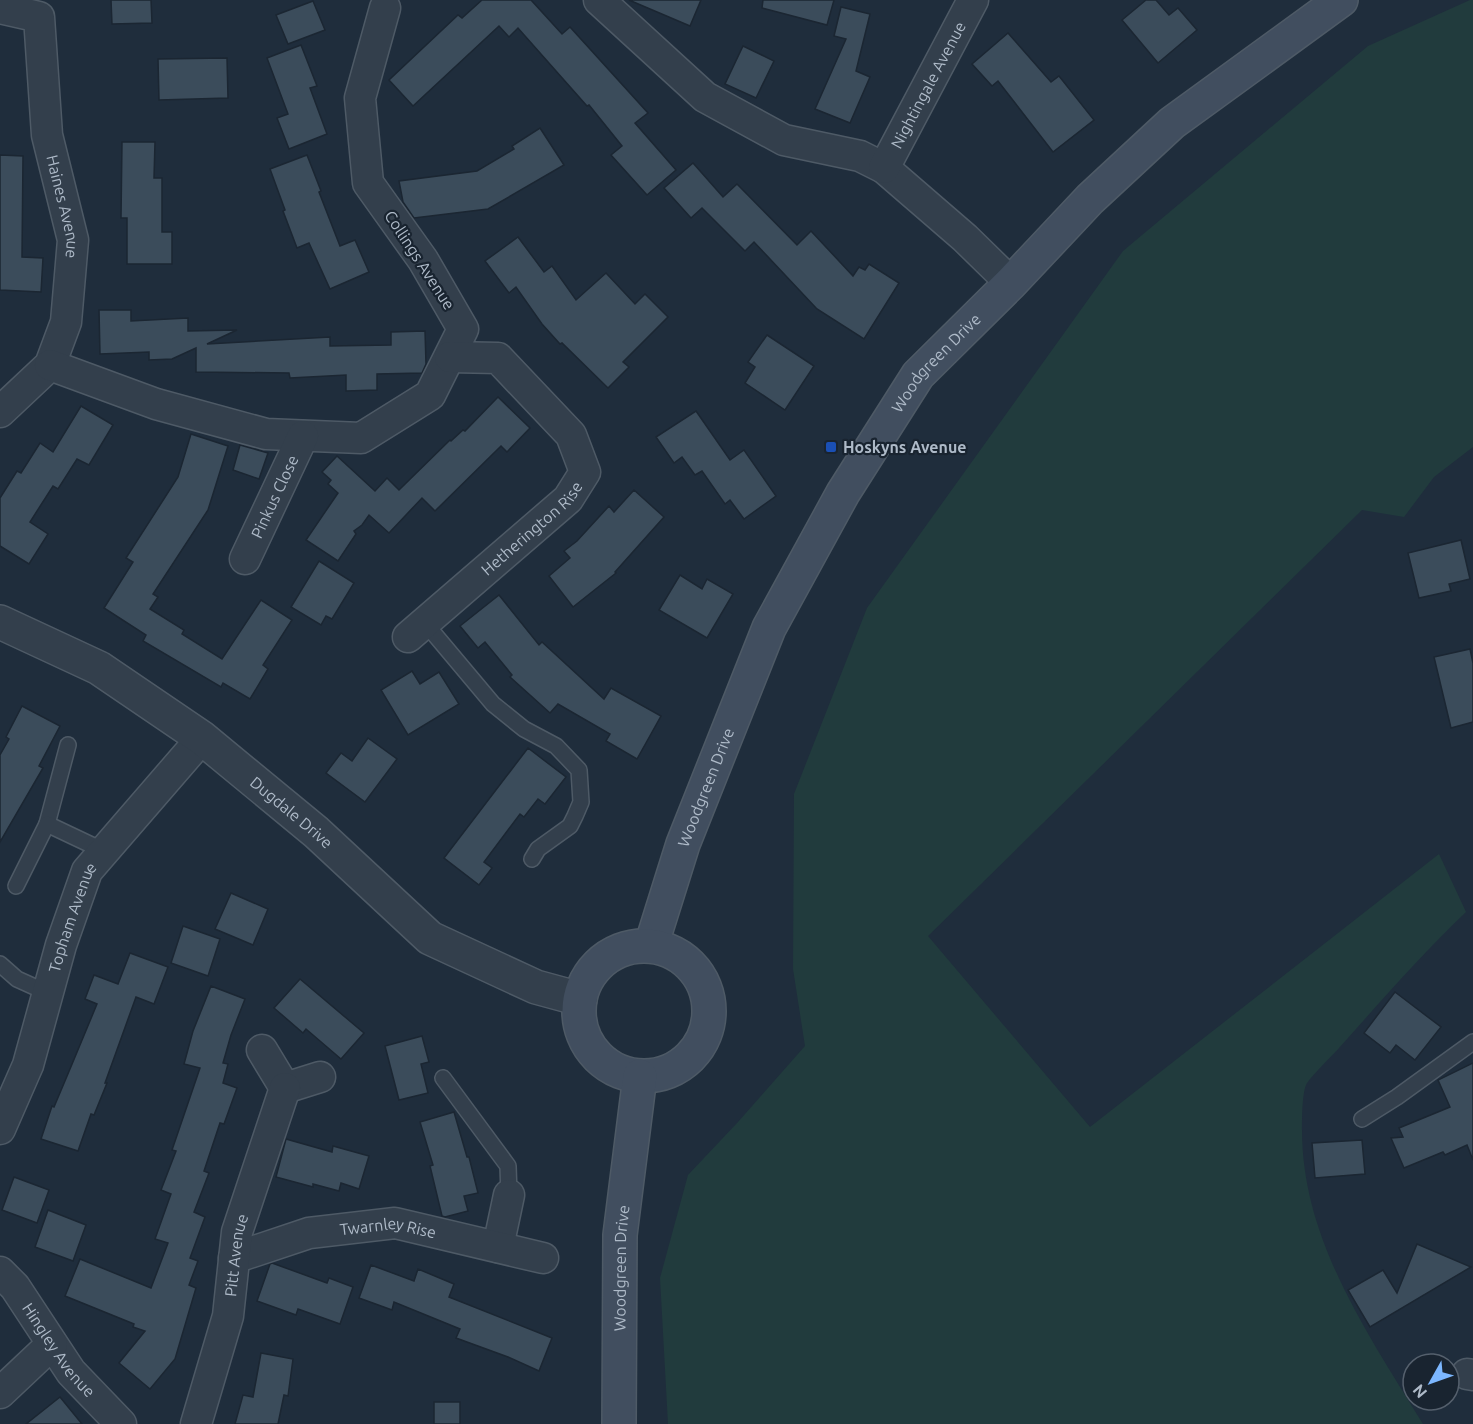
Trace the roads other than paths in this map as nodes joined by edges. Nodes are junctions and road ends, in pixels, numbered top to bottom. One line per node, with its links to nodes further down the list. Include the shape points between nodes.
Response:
1 (599, 0): 6 (street, via 705,97 784,140 860,156)
2 (973, 0): 6 (street, Nightingale Avenue)
3 (1341, 0): 7 (main road, Woodgreen Drive, via 1172,123 1090,199)
4 (388, 3): 8 (street, Collings Avenue, via 360,98 368,183 423,260 463,329)
5 (0, 8): 9 (street, Haines Avenue, via 39,17 47,135 73,240 66,322)
6 (884, 168): 7 (street)
7 (1011, 283): 21 (main road, Woodgreen Drive, via 918,375 843,493 769,628 683,844)
8 (450, 357): 11 (street, Collings Avenue, via 430,395 361,438); 14 (street, Hetherington Rise, via 498,358 571,435 585,472 568,499)
9 (50, 365): 10 (street, Haines Avenue); 11 (street, Collings Avenue, via 156,404 266,434)
10 (0, 412)
11 (303, 436): 12 (street, Pinkus Close)
12 (245, 559)
13 (0, 622): 15 (street, Dugdale Drive, via 99,668)
14 (416, 630): 19 (lane, via 494,704 524,729 556,746 579,770 581,802 570,826 538,849)
15 (202, 738): 18 (street, Topham Avenue); 24 (street, Dugdale Drive, via 316,832 430,938 536,987)
16 (68, 745): 17 (lane)
17 (47, 825): 18 (lane); 20 (lane)
18 (104, 850): 23 (street, Topham Avenue, via 87,871)
19 (532, 859)
20 (16, 886)
21 (651, 946): 24 (main road, via 632,947 606,959 586,981); 27 (main road, via 687,963 700,978 708,997 709,1017 704,1036 687,1060 661,1074)
22 (0, 964): 23 (lane, via 16,980)
23 (48, 993): 32 (street, Topham Avenue, via 28,1065)
24 (580, 999): 27 (main road, via 579,1017 593,1051 606,1064)
25 (1473, 1042): 31 (lane)
26 (262, 1050): 30 (street)
27 (640, 1076): 42 (main road, Woodgreen Drive, via 620,1235)
28 (320, 1077): 30 (street)
29 (443, 1078): 33 (lane, via 508,1166)
30 (285, 1088): 35 (street, Pitt Avenue, via 237,1232)
31 (1362, 1119)
32 (0, 1129)
33 (509, 1195): 34 (street)
34 (498, 1247): 35 (street, Twarnley Rise, via 395,1223 309,1233); 36 (street, Twarnley Rise)
35 (234, 1258): 41 (street, Pitt Avenue, via 228,1316)
36 (543, 1258)
37 (0, 1272): 38 (street, Hingley Avenue, via 15,1287)
38 (52, 1344): 39 (street); 40 (street, Hingley Avenue, via 70,1372)
39 (0, 1393)
40 (121, 1424)
41 (196, 1424)
42 (619, 1424)

